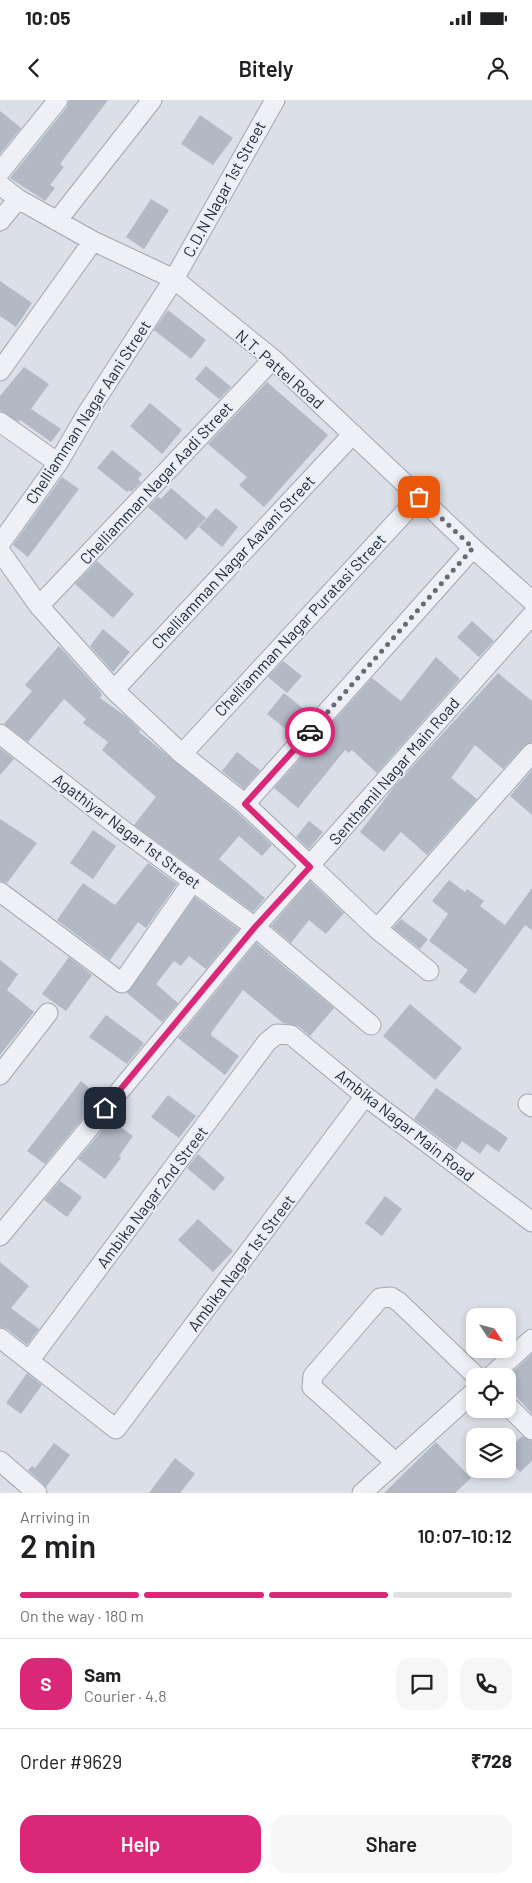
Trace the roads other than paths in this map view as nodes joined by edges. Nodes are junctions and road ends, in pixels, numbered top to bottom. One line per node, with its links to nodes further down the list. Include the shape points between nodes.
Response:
1 (58, 100): 4 (street)
2 (152, 100): 8 (street)
3 (275, 100): 10 (street, C.D.N Nagar 1st Street)
4 (0, 172)
5 (0, 185): 6 (street, N.T. Pattel Road)
6 (18, 199): 7 (street); 8 (street, N.T. Pattel Road)
7 (0, 220)
8 (57, 221): 9 (street, N.T. Pattel Road)
9 (93, 240): 10 (street, N.T. Pattel Road); 12 (street)
10 (174, 279): 11 (street, N.T. Pattel Road); 15 (street, Chelliamman Nagar Aani Street)
11 (273, 359): 14 (street, N.T. Pattel Road); 21 (street, Chelliamman Nagar Aadi Street)
12 (0, 371)
13 (0, 422): 15 (street)
14 (353, 434): 16 (street, N.T. Pattel Road); 23 (street, Chelliamman Nagar Aavani Street)
15 (58, 463): 17 (street, Chelliamman Nagar Aani Street)
16 (419, 497): 18 (street, N.T. Pattel Road); 26 (street, Chelliamman Nagar Puratasi Street)
17 (0, 544)
18 (473, 548): 20 (street, N.T. Pattel Road); 27 (street)
19 (0, 551): 21 (street)
20 (532, 601)
21 (39, 606): 23 (street)
22 (532, 615): 28 (street, Senthamil Nagar Main Road)
23 (114, 690): 26 (street)
24 (0, 734): 29 (street, Agathiyar Nagar 1st Street)
25 (532, 753): 32 (street)
26 (182, 754): 27 (street)
27 (245, 804): 28 (street)
28 (310, 867): 31 (street, Senthamil Nagar Main Road); 32 (street)
29 (193, 881): 30 (street, via 122,983); 31 (street, Agathiyar Nagar 1st Street)
30 (0, 892)
31 (255, 927): 35 (street, Agathiyar Nagar 1st Street); 40 (street, Senthamil Nagar Main Road)
32 (377, 929): 33 (street)
33 (429, 971)
34 (48, 1012): 37 (street)
35 (371, 1025)
36 (277, 1034): 38 (street, Ambika Nagar Main Road, via 291,1035); 43 (street, Ambika Nagar 2nd Street, via 267,1042)
37 (0, 1075)
38 (365, 1096): 39 (street, Ambika Nagar Main Road); 43 (street, Ambika Nagar 1st Street, via 116,1429)
39 (532, 1222)
40 (0, 1236)
41 (0, 1338): 43 (street)
42 (532, 1339): 45 (street)
43 (29, 1361)
44 (468, 1368): 50 (street, via 392,1297 380,1298 313,1376 312,1387)
45 (500, 1368)
46 (466, 1399): 50 (street)
47 (516, 1414): 48 (street)
48 (532, 1430)
49 (0, 1461): 51 (street)
50 (396, 1463): 52 (street)
51 (37, 1493)
52 (362, 1493)

